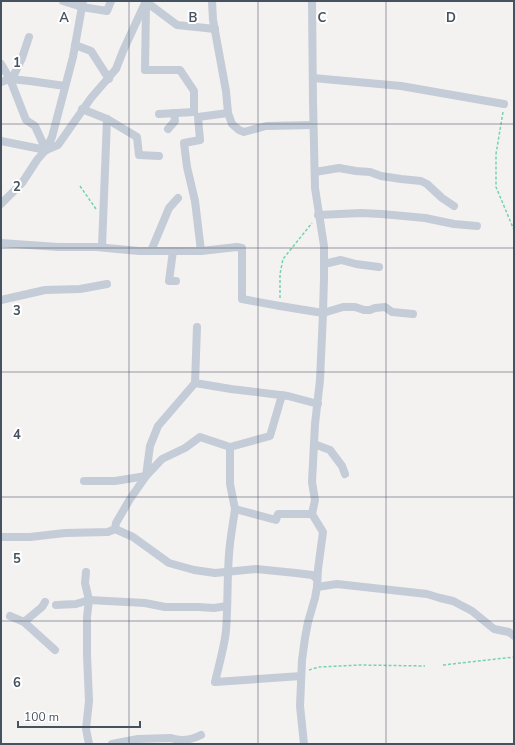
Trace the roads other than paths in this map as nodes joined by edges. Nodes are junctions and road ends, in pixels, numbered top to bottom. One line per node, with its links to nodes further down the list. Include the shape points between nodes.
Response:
1 (63, 1): 6 (street)
2 (111, 1): 6 (street, via 108,11)
3 (146, 1): 7 (street, via 177,25); 13 (street, via 116,69); 20 (street, via 145,70 180,70 194,91)
4 (212, 1): 7 (street)
5 (312, 1): 11 (street)
6 (83, 4): 9 (street)
7 (215, 29): 21 (street)
8 (29, 37): 12 (street)
9 (75, 45): 13 (street, via 92,51); 15 (street)
10 (1, 64): 12 (street)
11 (313, 78): 16 (street, via 402,86); 23 (street)
12 (11, 79): 14 (street); 15 (street); 26 (street, via 26,120 35,126)
13 (109, 79): 17 (street)
14 (1, 82)
15 (65, 86): 26 (street, via 52,137)
16 (504, 104)
17 (82, 109): 22 (street); 26 (street, via 58,145)
18 (174, 113): 19 (street); 20 (street); 24 (street, via 175,121)
19 (160, 114)
20 (196, 114): 21 (street); 38 (street, via 200,140 184,143)
21 (228, 114): 23 (street, via 232,124 244,132 266,126)
22 (107, 119): 27 (street, via 137,137 139,155); 35 (street)
23 (313, 125): 28 (street)
24 (168, 129)
25 (1, 142): 26 (street)
26 (46, 150): 30 (street, via 36,160 22,183)
27 (159, 156)
28 (315, 172): 31 (street, via 339,168 421,181); 32 (street)
29 (178, 198): 36 (street, via 169,208)
30 (1, 204)
31 (454, 206)
32 (318, 215): 33 (street, via 382,214); 39 (street, via 324,246)
33 (477, 226)
34 (1, 243): 35 (street, via 58,248)
35 (102, 247): 36 (street)
36 (151, 251): 37 (street)
37 (173, 251): 38 (street); 41 (street, via 169,281)
38 (201, 251): 44 (street, via 242,248 242,299)
39 (324, 264): 40 (street, via 340,260); 44 (street)
40 (379, 267)
41 (176, 282)
42 (107, 284): 43 (street, via 80,290 44,290)
43 (1, 300)
44 (323, 313): 45 (street, via 343,307 364,310 385,307 392,312); 49 (street)
45 (413, 314)
46 (197, 327): 47 (street)
47 (195, 383): 48 (street); 53 (street, via 158,426 150,446)
48 (282, 396): 49 (street); 51 (street, via 270,436)
49 (318, 404): 50 (street)
50 (314, 444): 52 (street, via 330,450); 56 (street, via 312,482 315,500)
51 (230, 447): 53 (street, via 200,437 185,448 162,459); 55 (street, via 230,484)
52 (345, 474)
53 (146, 476): 54 (street, via 115,481); 57 (street, via 116,523)
54 (84, 481)
55 (235, 509): 56 (street, via 276,520 278,514); 60 (street)
56 (312, 514): 61 (street, via 323,532)
57 (115, 529): 58 (street, via 108,532); 60 (street, via 133,537 169,563 194,570)
58 (1, 537)
59 (86, 572): 62 (street, via 85,583)
60 (228, 572): 61 (street, via 256,569 296,572 312,575); 65 (street)
61 (318, 583): 68 (street, via 427,594 453,601 472,611 494,629 509,632); 70 (street, via 305,638)
62 (89, 600): 64 (street, via 76,604); 65 (street, via 145,603 165,607); 72 (street, via 89,701 86,729)
63 (45, 602): 67 (street)
64 (56, 605)
65 (227, 606): 70 (street, via 226,632 215,682)
66 (10, 616): 67 (street)
67 (24, 622): 69 (street)
68 (514, 636)
69 (55, 650)
70 (301, 674): 74 (street, via 300,706)
71 (201, 735): 73 (street, via 191,739 138,739)
72 (89, 744)
73 (112, 744)
74 (304, 744)

